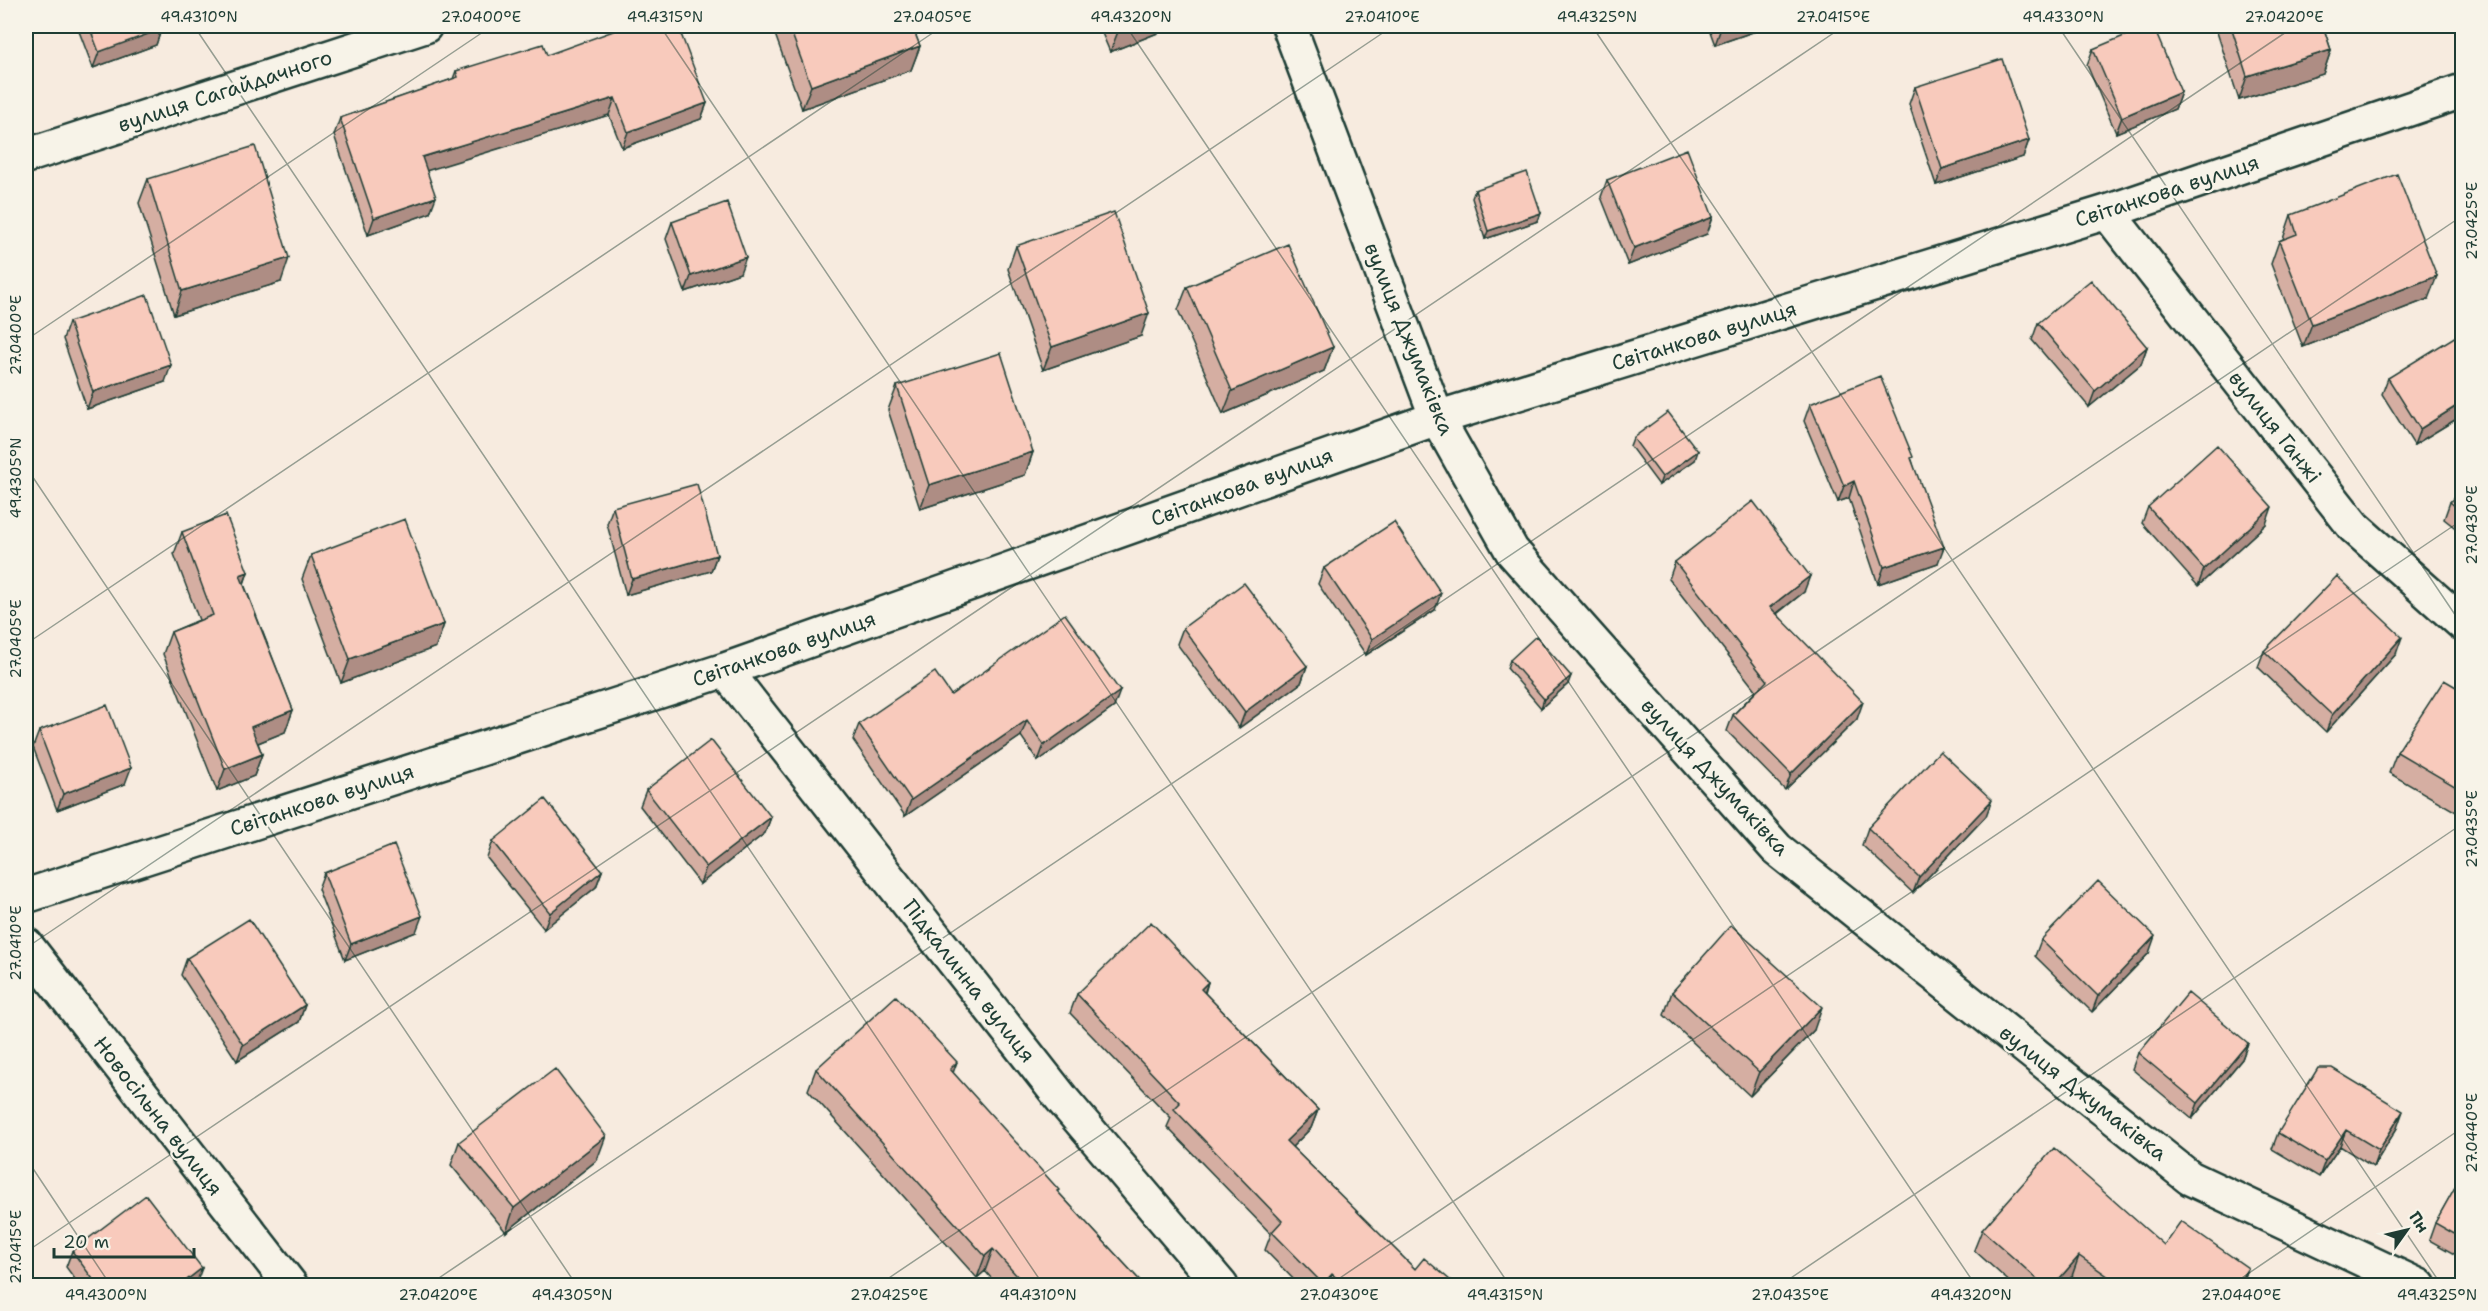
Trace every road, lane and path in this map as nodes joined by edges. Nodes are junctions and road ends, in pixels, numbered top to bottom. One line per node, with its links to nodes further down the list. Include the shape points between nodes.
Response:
1 (425, 26): 4 (street, вулиця Сагайдачного)
2 (1289, 26): 6 (street, вулиця Джумаківка)
3 (2463, 91): 5 (street, Світанкова вулиця)
4 (26, 156)
5 (2107, 212): 6 (street, Світанкова вулиця); 7 (street, вулиця Ганжі, via 2354,527)
6 (1437, 418): 8 (street, Світанкова вулиця); 13 (street, вулиця Джумаківка, via 1512,551 1777,849 2190,1178)
7 (2463, 623)
8 (725, 670): 9 (street, Світанкова вулиця); 12 (street, Підкалинна вулиця, via 1062,1099)
9 (26, 896)
10 (26, 945): 11 (street, Новосільна вулиця)
11 (291, 1286)
12 (1221, 1286)
13 (2419, 1286)

